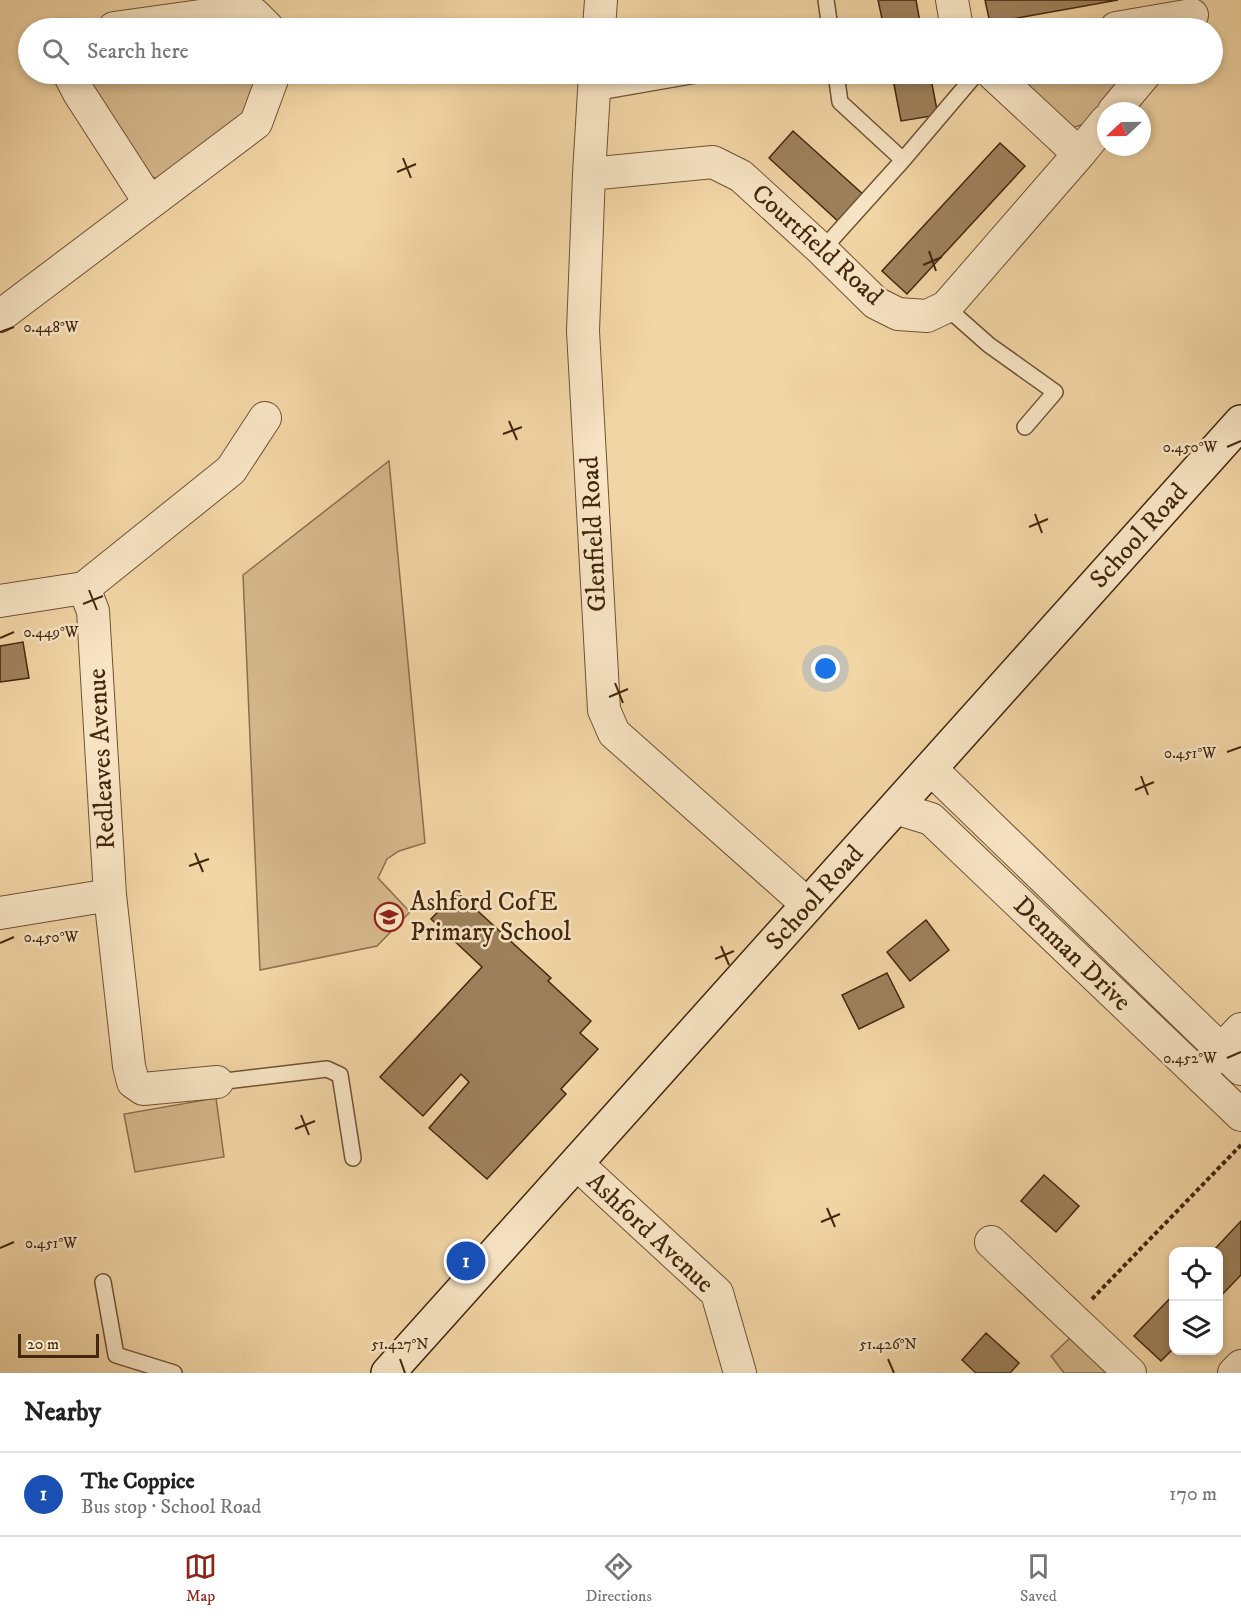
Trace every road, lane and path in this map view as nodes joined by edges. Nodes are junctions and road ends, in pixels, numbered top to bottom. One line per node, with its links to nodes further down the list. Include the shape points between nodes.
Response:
1 (601, 0): 7 (street)
2 (826, 0): 8 (lane)
3 (952, 0): 9 (street)
4 (1190, 15): 10 (street)
5 (186, 18): 6 (street, via 222,13 254,14)
6 (258, 18)
7 (600, 18)
8 (829, 18)
9 (955, 18)
10 (1173, 18)
11 (75, 84): 23 (street)
12 (270, 84): 23 (street, via 256,123)
13 (594, 84): 22 (street, Glenfield Road)
14 (837, 84): 21 (lane, via 840,102)
15 (968, 84): 21 (lane)
16 (1004, 84): 20 (street)
17 (1136, 84): 18 (street)
18 (1121, 102)
19 (1097, 132): 20 (street)
20 (1079, 154): 25 (street)
21 (903, 160): 24 (lane)
22 (589, 174): 24 (street, Courtfield Road, via 713,162 741,176); 35 (street, Glenfield Road, via 583,331 604,710 614,733)
23 (150, 203): 26 (street)
24 (822, 250): 25 (street, Courtfield Road, via 876,303 898,314 927,316)
25 (946, 307): 29 (lane, via 989,345 1055,392)
26 (0, 316)
27 (265, 418): 30 (street, via 231,470)
28 (1241, 422): 32 (main road, School Road)
29 (1025, 427)
30 (84, 588): 31 (street); 34 (street, Redleaves Avenue, via 93,611)
31 (0, 602)
32 (931, 769): 33 (main road, School Road); 37 (street, Denman Drive)
33 (895, 808): 35 (main road, School Road); 38 (street, Denman Drive, via 931,819)
34 (110, 895): 36 (street); 39 (street, Redleaves Avenue, via 133,1082 143,1089)
35 (808, 905): 43 (main road, School Road)
36 (0, 913)
37 (1234, 1049): 38 (street)
38 (1198, 1074): 40 (street, Denman Drive)
39 (217, 1082): 42 (lane, via 327,1069 340,1075)
40 (1241, 1115)
41 (1241, 1145): 46 (path)
42 (353, 1158)
43 (577, 1164): 49 (main road, School Road); 50 (street, Ashford Avenue, via 717,1293)
44 (991, 1242): 46 (street)
45 (103, 1282): 48 (lane, via 116,1355)
46 (1073, 1319): 51 (street)
47 (1241, 1366): 52 (street)
48 (174, 1373)
49 (388, 1373)
50 (740, 1373)
51 (1130, 1373)
52 (1234, 1373)

